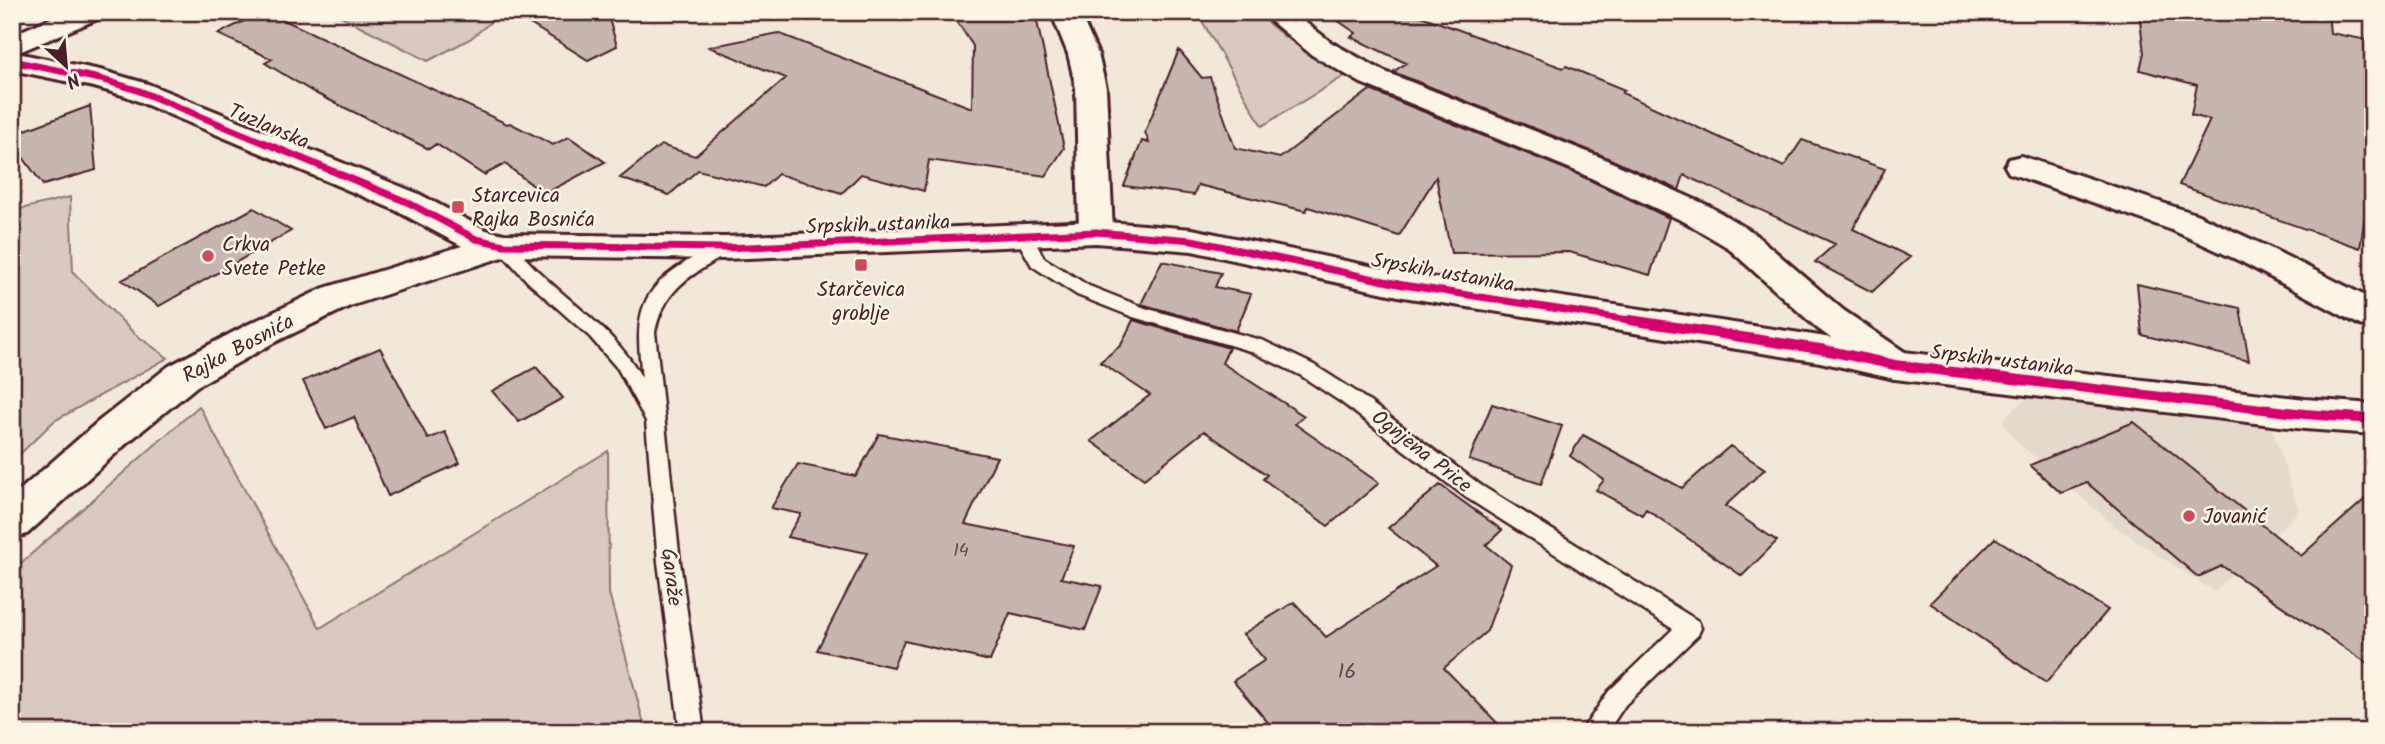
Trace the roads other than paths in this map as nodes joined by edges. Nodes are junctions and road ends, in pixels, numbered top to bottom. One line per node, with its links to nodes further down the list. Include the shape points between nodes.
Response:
1 (90, 12): 4 (street)
2 (1065, 12): 7 (street, via 1091,88)
3 (1274, 12): 12 (street, Srpskih ustanika, via 1322,49 1372,78 1588,164 1697,214 1739,239 1830,320)
4 (12, 46)
5 (12, 61): 9 (street, Tuzlanska, via 137,90 407,202 476,239)
6 (2021, 166): 11 (street, via 2183,222)
7 (1096, 232): 8 (street, Srpskih ustanika); 12 (street, Srpskih ustanika, via 1192,240 1402,285 1820,349)
8 (1024, 236): 10 (street, Srpskih ustanika); 17 (lane, Ognjena Price, via 1036,261 1103,301 1229,337 1284,357 1337,386 1488,502 1690,628 1617,698)
9 (504, 245): 10 (street, Srpskih ustanika); 14 (lane, Garaže, via 534,278 597,332 625,365); 15 (street, Rajka Bosnića, via 337,298 183,376)
10 (724, 248): 14 (lane, Garaže, via 682,272 661,292 650,312 646,332)
11 (2373, 316)
12 (1895, 365): 13 (street, Srpskih ustanika)
13 (2373, 419)
14 (656, 421): 16 (lane, Garaže)
15 (12, 522)
16 (692, 732)
17 (1593, 732)

